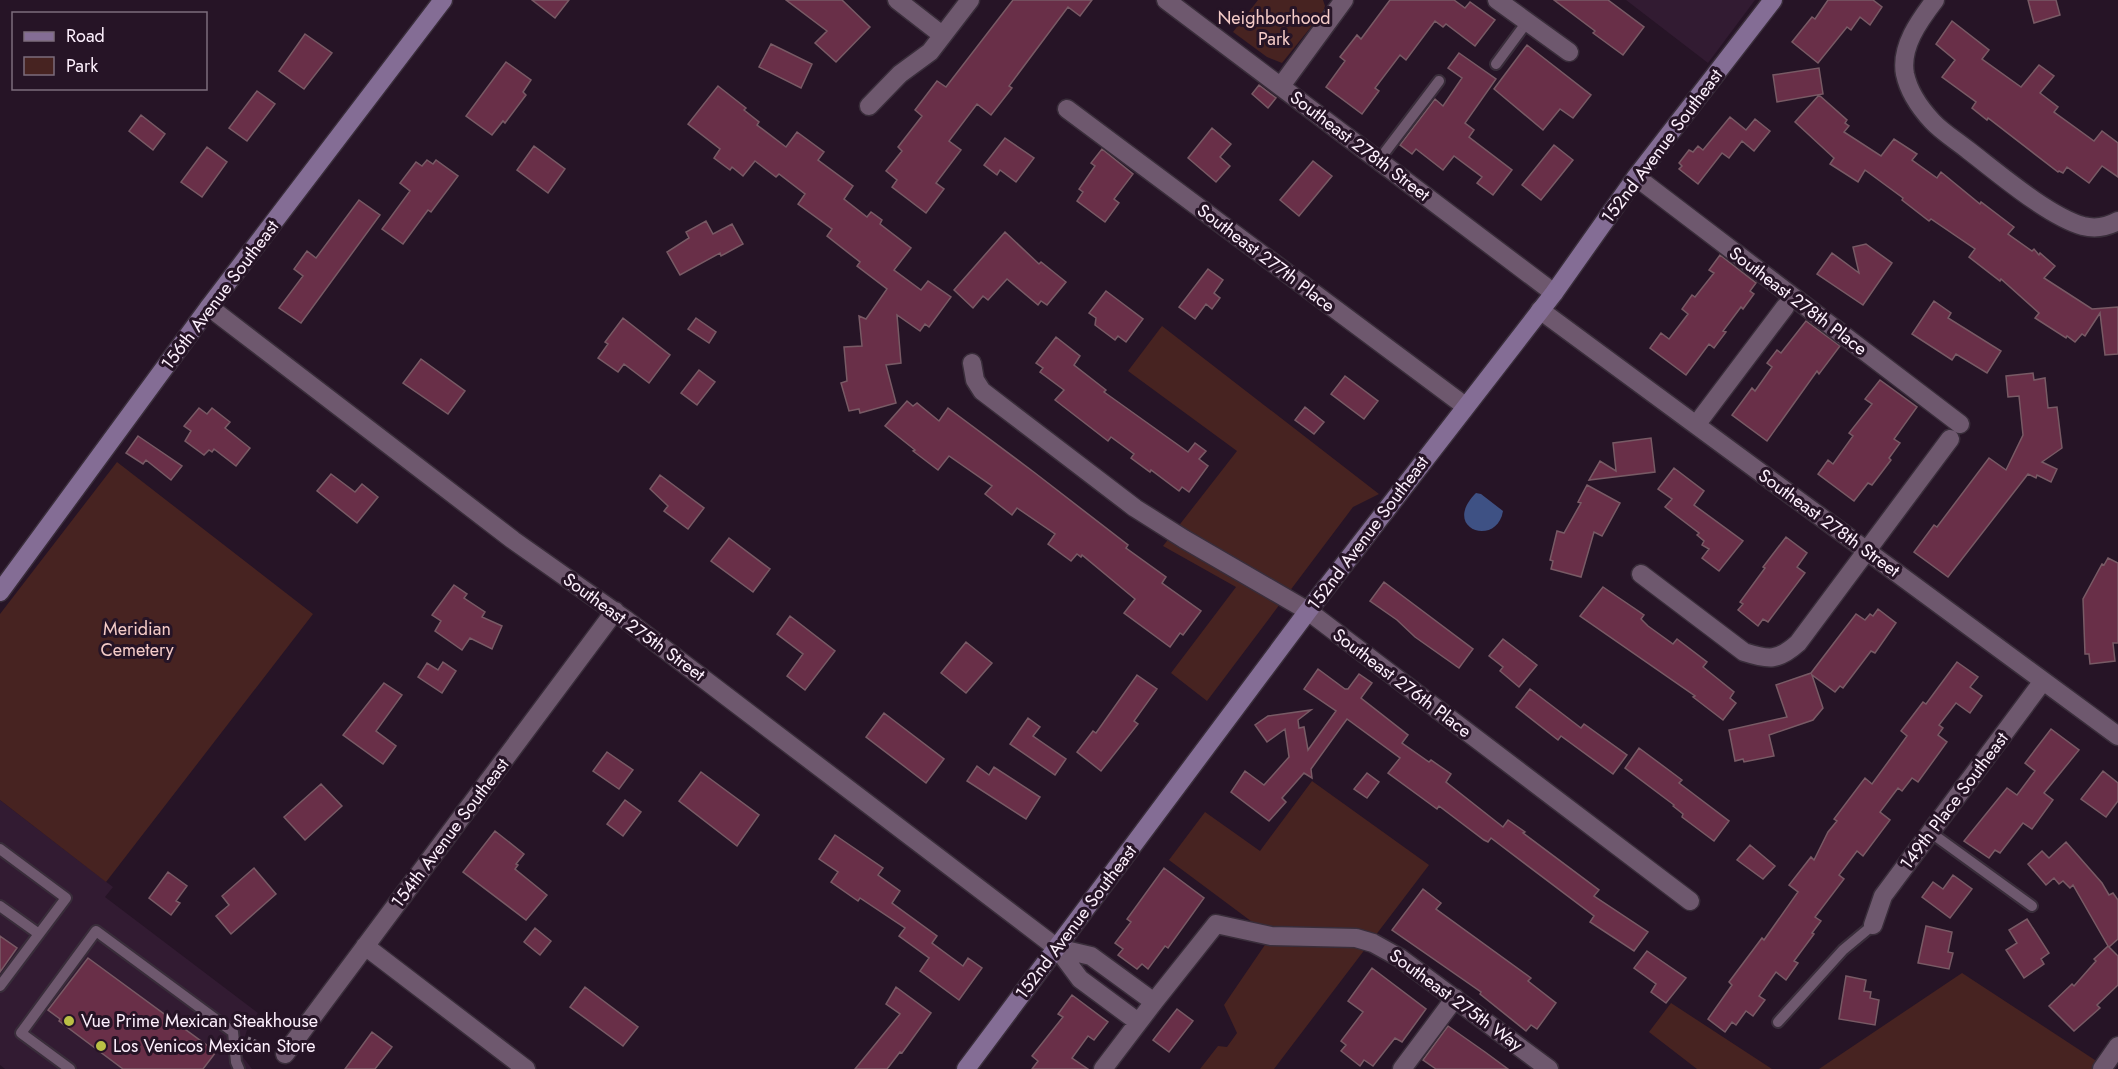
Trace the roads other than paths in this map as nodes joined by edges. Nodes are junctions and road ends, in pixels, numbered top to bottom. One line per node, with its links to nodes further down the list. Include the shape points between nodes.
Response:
1 (443, 0): 21 (street, 156th Avenue Southeast)
2 (897, 0): 10 (street)
3 (970, 0): 10 (street)
4 (1166, 0): 14 (street, Southeast 278th Street)
5 (1344, 0): 14 (street)
6 (1497, 0): 9 (street)
7 (1773, 0): 18 (street, 152nd Avenue Southeast)
8 (1935, 0): 19 (street, via 1920,20 1905,54 1905,74 1913,98 1934,124 2055,213 2084,226)
9 (1527, 22): 11 (street); 12 (lane)
10 (942, 35): 15 (street, via 930,52 900,74)
11 (1569, 52)
12 (1496, 63)
13 (1439, 81): 17 (lane)
14 (1281, 86): 17 (street, Southeast 278th Street)
15 (869, 106)
16 (1067, 109): 25 (street, Southeast 277th Place)
17 (1379, 160): 20 (street, Southeast 278th Street)
18 (1636, 177): 20 (street, 152nd Avenue Southeast); 27 (street, Southeast 278th Place, via 1955,432)
19 (2112, 224)
20 (1554, 293): 23 (street, 152nd Avenue Southeast)
21 (209, 307): 29 (street, 156th Avenue Southeast); 30 (street, Southeast 275th Street, via 513,540)
22 (1785, 307): 26 (street)
23 (1540, 310): 25 (street, 152nd Avenue Southeast); 26 (street, Southeast 278th Street)
24 (972, 363): 31 (street, Southeast 276th Place, via 982,391 1135,508)
25 (1465, 406): 31 (street, 152nd Avenue Southeast)
26 (1696, 425): 27 (street, Southeast 278th Street)
27 (1868, 552): 28 (street, via 1798,643 1784,655 1771,657 1744,652); 32 (street, Southeast 278th Street)
28 (1641, 574)
29 (0, 592)
30 (615, 611): 41 (street, 154th Avenue Southeast); 42 (street, Southeast 275th Street)
31 (1308, 611): 36 (street, Southeast 276th Place); 42 (street, 152nd Avenue Southeast)
32 (2043, 681): 33 (street, Southeast 278th Street); 34 (street, 149th Place Southeast)
33 (2118, 736)
34 (1930, 832): 38 (lane); 39 (street, 149th Place Southeast, via 1883,896)
35 (0, 849): 40 (lane, via 66,898)
36 (1690, 901)
37 (0, 906): 40 (lane)
38 (2032, 906)
39 (1873, 925): 46 (lane, via 1843,950)
40 (39, 934): 43 (lane)
41 (365, 946): 49 (street, 154th Avenue Southeast); 52 (street)
42 (1057, 948): 45 (street, Southeast 275th Street, via 1091,956); 47 (street, Southeast 275th Street, via 1080,979); 53 (street, 152nd Avenue Southeast)
43 (0, 987)
44 (1455, 998): 45 (street, Southeast 275th Way, via 1386,949 1356,938 1271,936 1216,924); 55 (street); 56 (street, Southeast 275th Way)
45 (1154, 1002): 47 (street)
46 (1778, 1022)
47 (1138, 1023): 54 (street)
48 (2118, 1046): 57 (street)
49 (285, 1054)
50 (70, 1069): 51 (lane, via 21,1033 96,931 233,1032)
51 (240, 1069)
52 (526, 1069)
53 (966, 1069)
54 (1104, 1069)
55 (1402, 1069)
56 (1549, 1069)
57 (2102, 1069)

